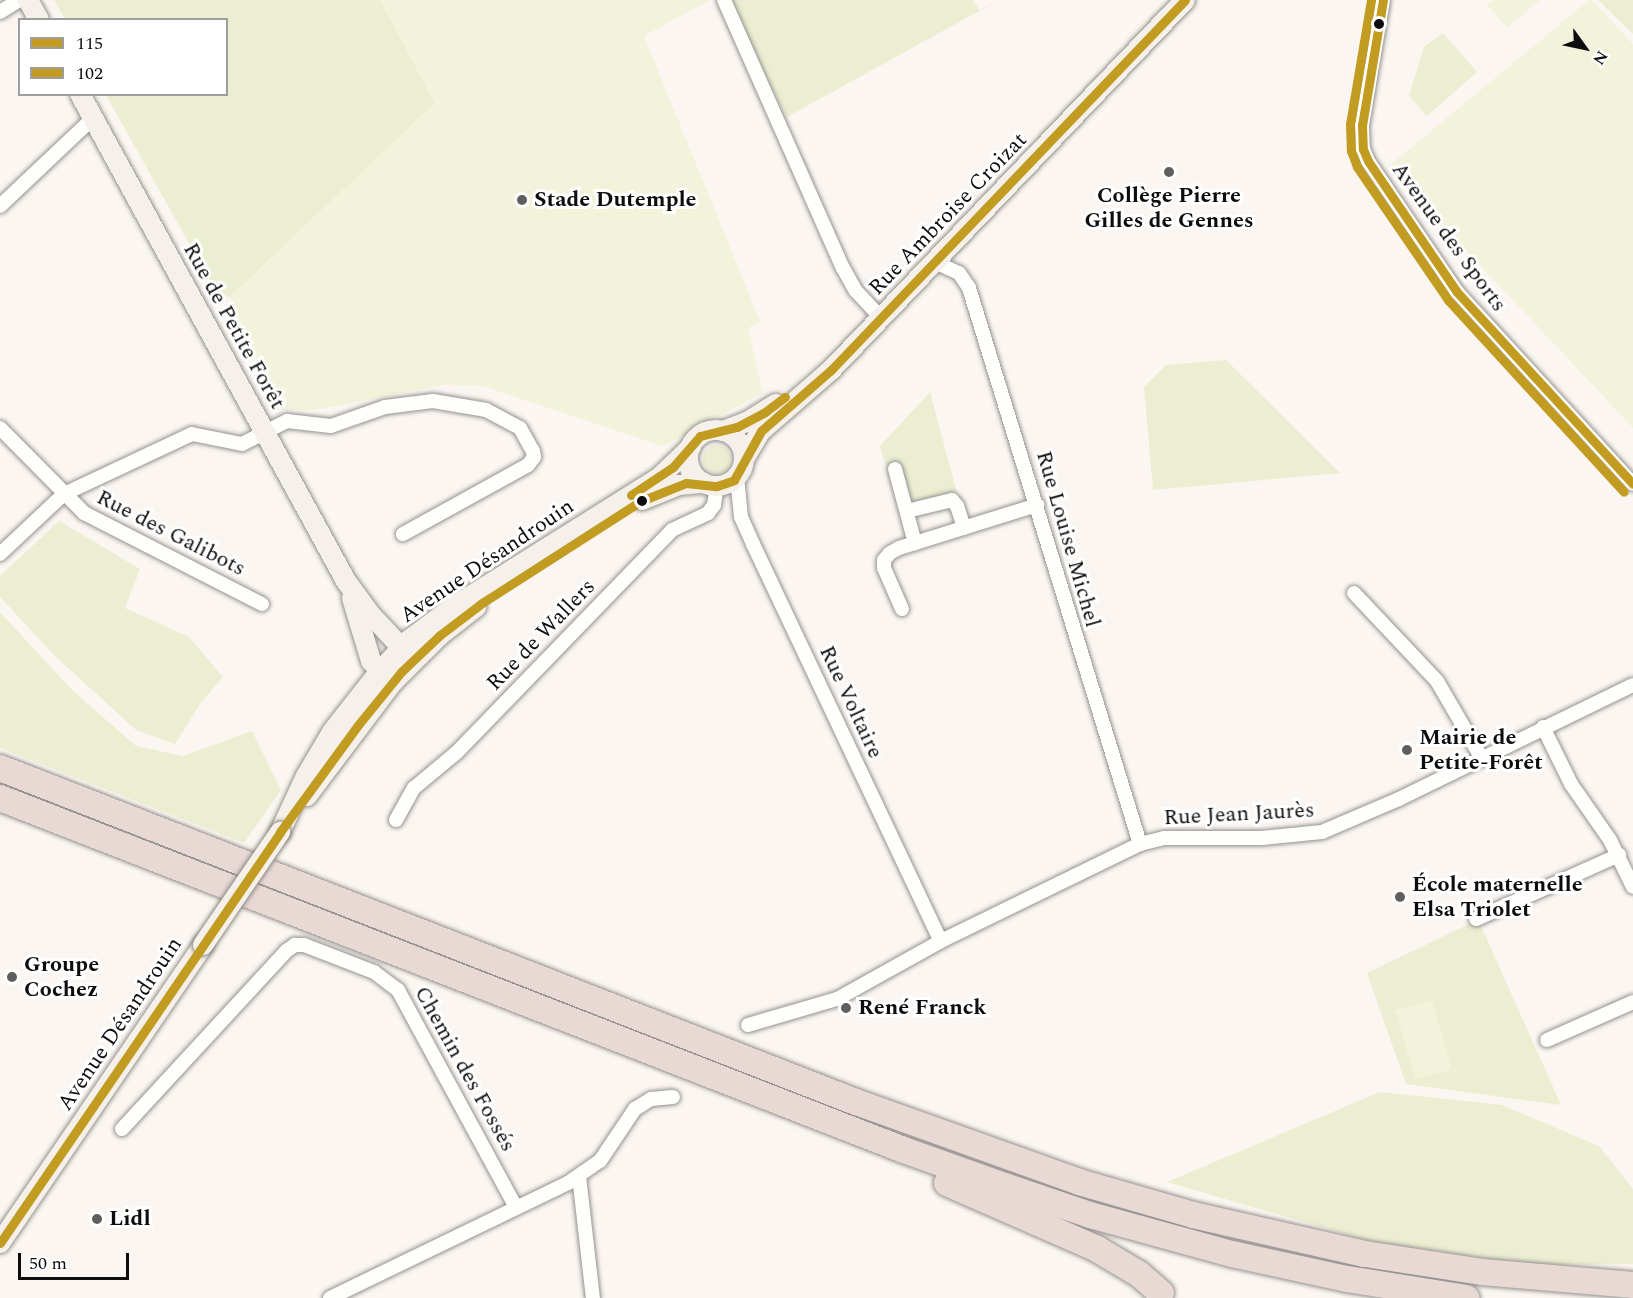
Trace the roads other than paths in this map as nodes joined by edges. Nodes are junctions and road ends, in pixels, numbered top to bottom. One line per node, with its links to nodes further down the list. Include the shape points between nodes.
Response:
1 (19, 0): 7 (street)
2 (28, 0): 8 (main road)
3 (724, 0): 13 (street, via 843,268 856,291)
4 (1169, 0): 13 (main road, Rue Ambroise Croizat)
5 (1185, 0): 12 (main road, Rue Ambroise Croizat)
6 (1383, 0): 21 (street, Avenue des Sports, via 1362,125 1368,161 1457,292)
7 (0, 12)
8 (38, 18)
9 (81, 96): 10 (main road, Rue de Petite Forêt)
10 (93, 118): 11 (street); 16 (main road, Rue de Petite Forêt)
11 (0, 207)
12 (935, 262): 18 (main road, Rue Ambroise Croizat, via 831,370 761,431); 23 (street, Rue Louise Michel, via 958,273 969,288)
13 (874, 310): 15 (main road, Rue Ambroise Croizat, via 818,369 779,402 757,417)
14 (0, 428): 22 (street, Rue des Galibots)
15 (723, 431): 17 (main road, via 704,433); 18 (main road, via 738,442)
16 (265, 433): 22 (street, via 242,444 192,434); 26 (street, via 286,422 331,426 374,410 423,401 479,408 511,420 520,428 533,451 528,465); 29 (main road, Rue de Petite Forêt)
17 (691, 447): 20 (main road, via 694,474); 33 (main road, Avenue Désandrouin, via 660,477 453,607)
18 (740, 468): 20 (main road, via 730,482); 45 (street, Rue Voltaire, via 741,517)
19 (896, 470): 24 (street)
20 (711, 484): 33 (main road, Avenue Désandrouin, via 686,483 652,496 530,571); 40 (street, Rue de Wallers, via 714,505 708,513 672,530 457,752 414,788)
21 (1633, 484)
22 (64, 494): 28 (street); 31 (street, Rue des Galibots, via 90,516)
23 (1037, 505): 25 (street); 41 (street, Rue Louise Michel)
24 (907, 511): 25 (street, via 952,500); 27 (street)
25 (964, 528): 27 (street)
26 (403, 534)
27 (915, 543): 32 (street, via 895,550 884,560 885,572)
28 (0, 554)
29 (346, 581): 33 (main road, Rue de Petite Forêt); 34 (main road, Rue de Petite Forêt, via 368,653)
30 (1354, 592): 37 (street, via 1437,681)
31 (262, 604)
32 (902, 609)
33 (406, 656): 34 (main road, Avenue Désandrouin)
34 (386, 677): 54 (main road, Avenue Désandrouin, bridge)
35 (1633, 685): 36 (street, Rue Jean Jaurès)
36 (1543, 727): 37 (street, Rue Jean Jaurès); 42 (street, via 1576,795)
37 (1481, 757): 41 (street, Rue Jean Jaurès, via 1400,799 1322,832 1262,838 1164,838)
38 (0, 768): 55 (highway, via 837,1095 1079,1182 1193,1215 1365,1254 1482,1272)
39 (0, 798): 50 (highway)
40 (396, 820)
41 (1140, 844): 45 (street, Rue Jean Jaurès)
42 (1619, 855): 43 (street); 44 (street)
43 (1633, 887)
44 (1476, 919)
45 (941, 941): 47 (street, Rue Jean Jaurès, via 829,1003)
46 (1633, 1002): 48 (street)
47 (748, 1025)
48 (1547, 1040)
49 (674, 1097): 52 (street, via 651,1099 635,1108 600,1161)
50 (807, 1112): 56 (highway, via 891,1160 1097,1249 1139,1274); 59 (highway, via 971,1175 1145,1231 1318,1274)
51 (122, 1129): 53 (street, Chemin des Fossés, via 286,951 304,945 367,969 398,990)
52 (579, 1176): 53 (street); 58 (street)
53 (516, 1207): 57 (street)
54 (0, 1243)
55 (1633, 1285)
56 (1161, 1293)
57 (330, 1298)
58 (593, 1298)
59 (1466, 1298)

